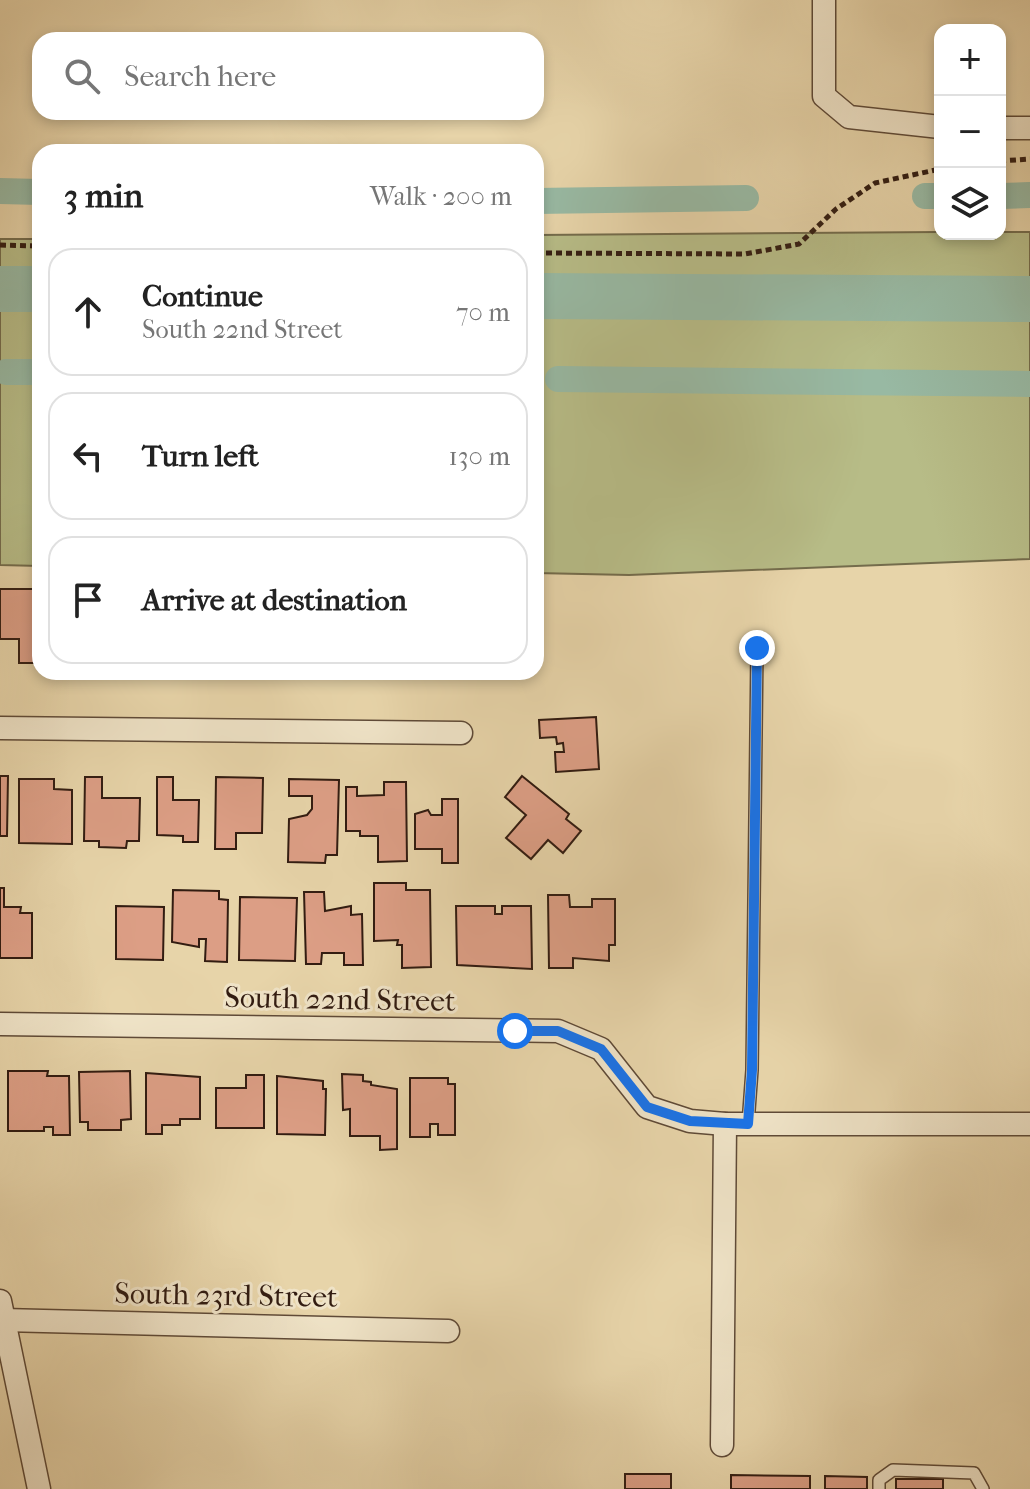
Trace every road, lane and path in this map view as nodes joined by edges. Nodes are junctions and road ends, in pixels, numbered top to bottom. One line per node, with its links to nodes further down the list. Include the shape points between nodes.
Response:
1 (824, 0): 2 (street, via 824,96 849,117)
2 (934, 126)
3 (1006, 128): 4 (street)
4 (1030, 128)
5 (1030, 159): 6 (path)
6 (1006, 161)
7 (934, 170): 10 (path, via 875,183 836,209 799,244 745,254)
8 (0, 245): 9 (path)
9 (32, 246)
10 (544, 253)
11 (757, 648): 15 (lane, via 752,1070)
12 (0, 728): 13 (street)
13 (461, 733)
14 (0, 1024): 15 (street, South 22nd Street, via 558,1031 601,1049 647,1107 690,1121)
15 (736, 1124): 16 (street, South 22nd Street); 19 (street)
16 (1030, 1124)
17 (1, 1310): 18 (street, South 23rd Street); 21 (street)
18 (448, 1331)
19 (722, 1445)
20 (983, 1487): 22 (lane, via 974,1473 893,1470 879,1480)
21 (39, 1489)
22 (879, 1489)

